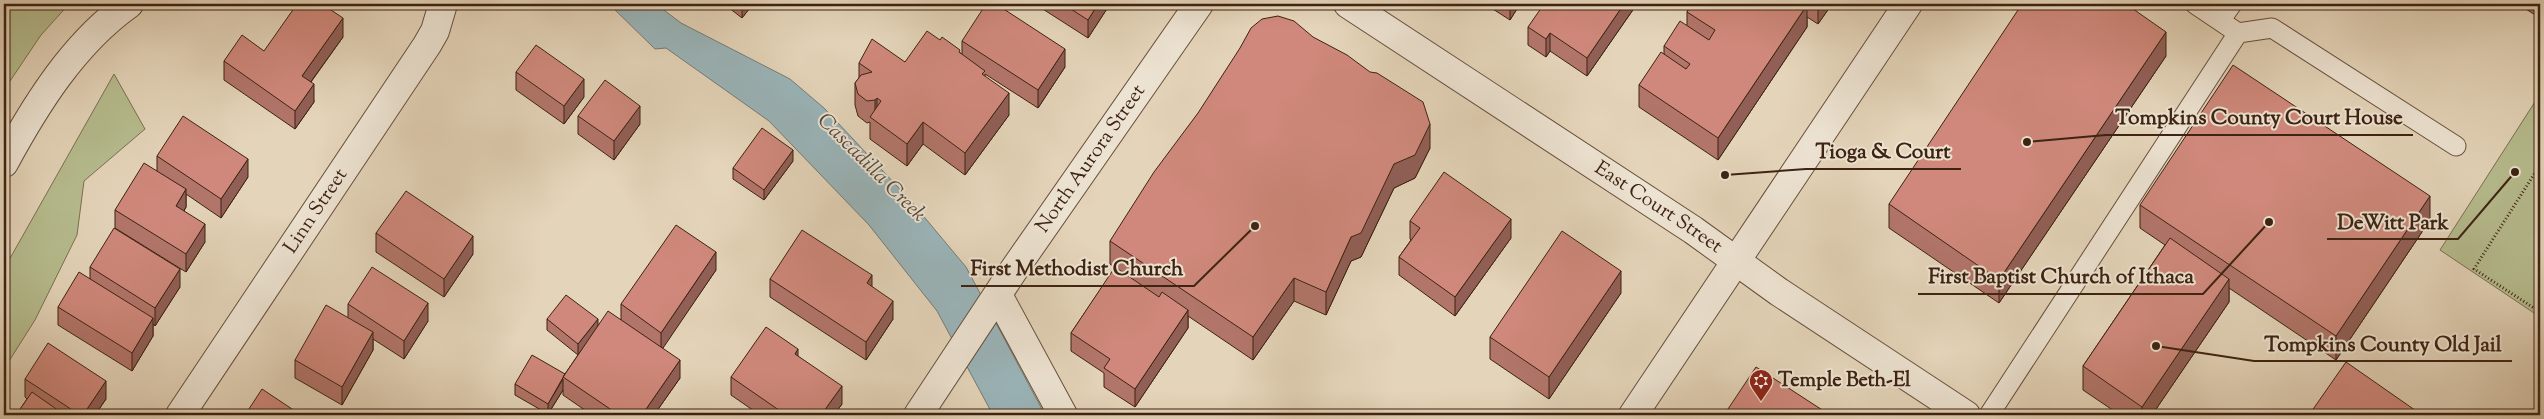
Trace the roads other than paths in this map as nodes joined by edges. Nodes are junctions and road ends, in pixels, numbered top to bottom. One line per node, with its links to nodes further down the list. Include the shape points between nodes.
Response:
1 (129, 4): 11 (street, via 106,20 80,47 50,87)
2 (443, 4): 14 (street, Linn Street, via 427,45)
3 (1199, 4): 13 (street, North Aurora Street)
4 (1348, 4): 12 (street, East Court Street)
5 (1908, 4): 12 (street)
6 (2195, 4): 8 (lane)
7 (2232, 4): 8 (lane)
8 (2220, 21): 9 (lane)
9 (2238, 33): 10 (lane, via 2272,28); 19 (lane)
10 (2456, 146)
11 (4, 162)
12 (1736, 261): 17 (street); 18 (street, East Court Street)
13 (998, 294): 15 (street, North Aurora Street); 16 (street)
14 (180, 415)
15 (918, 415)
16 (1063, 415)
17 (1633, 415)
18 (1966, 415)
19 (1989, 415)

